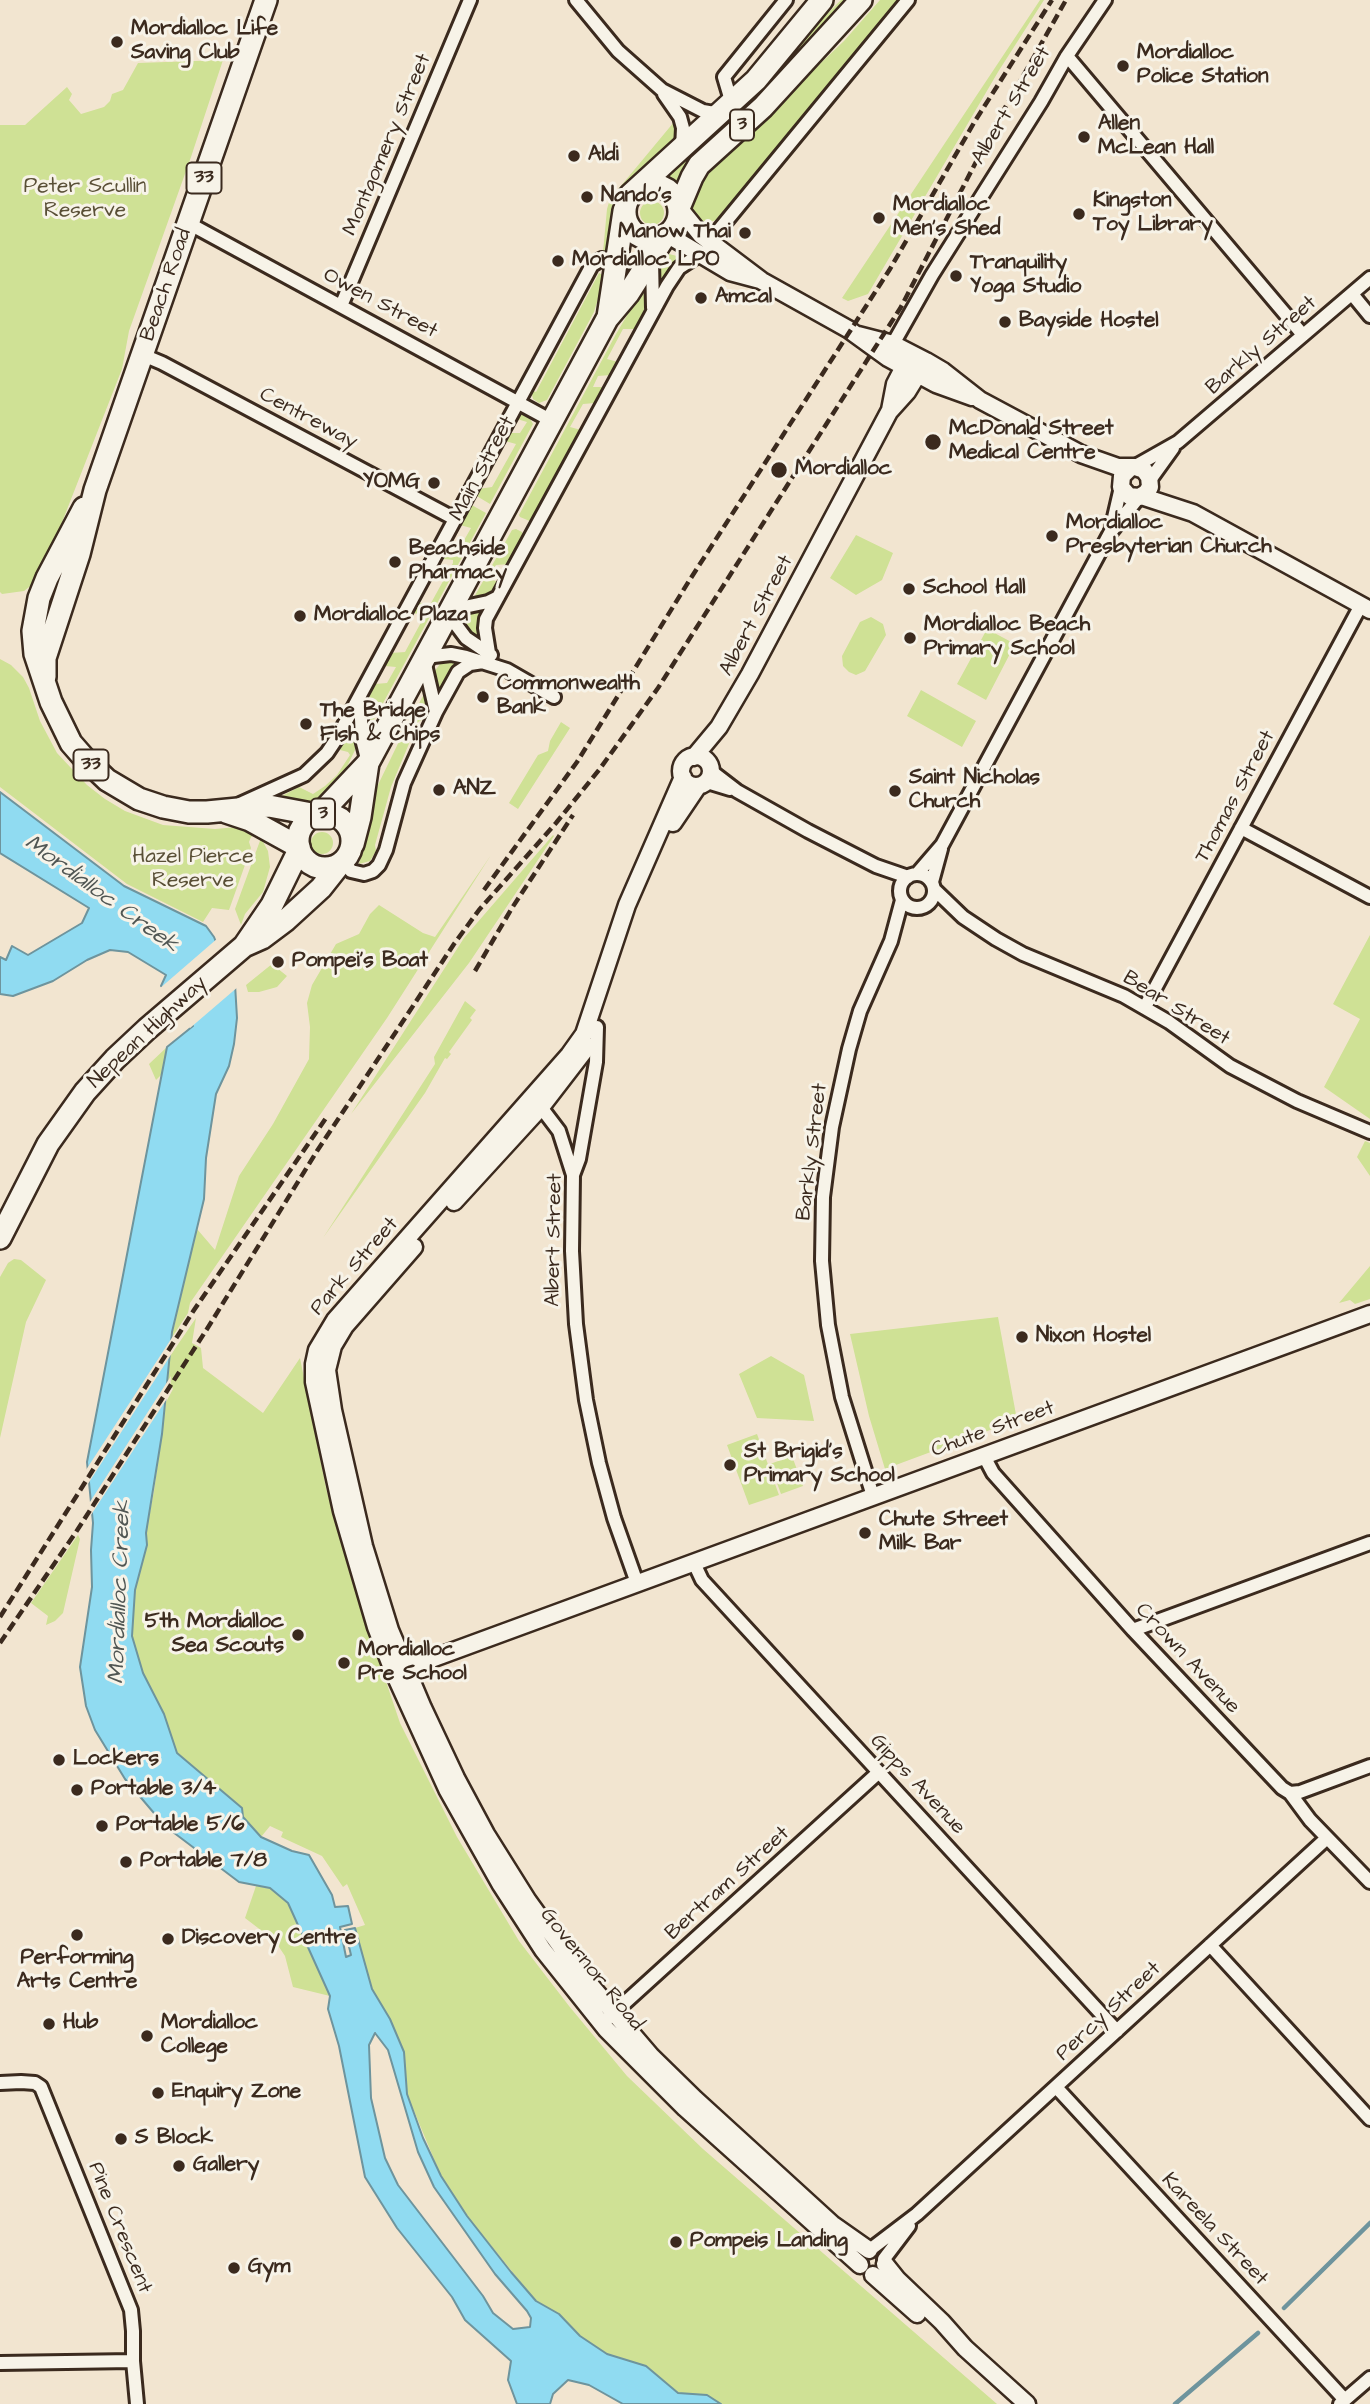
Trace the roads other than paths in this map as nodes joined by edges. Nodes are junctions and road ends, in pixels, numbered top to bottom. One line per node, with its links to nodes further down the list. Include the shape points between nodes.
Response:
1 (266, 0): 15 (main road, Beach Road / 33)
2 (470, 0): 24 (street, Montgomery Street)
3 (576, 0): 10 (street, via 618,51)
4 (786, 0): 11 (street, via 724,77)
5 (822, 0): 11 (main road, 3, via 761,75)
6 (862, 0): 14 (main road, 3, via 763,107 699,165)
7 (908, 0): 17 (street)
8 (1105, 0): 9 (street, Albert Street)
9 (1067, 57): 29 (street); 30 (street, Albert Street)
10 (662, 90): 11 (street, via 703,111); 12 (street, via 680,117)
11 (726, 109): 12 (main road, 3)
12 (682, 148): 13 (main road, 3)
13 (628, 200): 14 (main road, via 644,186 661,186 675,196); 16 (main road, via 626,222 635,233 647,239); 20 (main road, Main Street / 3)
14 (679, 209): 16 (main road, 3, via 676,226); 17 (street)
15 (188, 223): 24 (street, Owen Street); 31 (main road, Beach Road / 33)
16 (666, 236): 18 (street); 19 (main road, Main Street / 3)
17 (709, 242): 18 (street); 22 (street)
18 (699, 255): 22 (street, via 734,274); 25 (street, via 677,270)
19 (652, 258): 25 (street); 27 (main road, Main Street / 3)
20 (617, 262): 27 (main road, Main Street / 3); 33 (street, Main Street, via 602,259 592,265)
21 (1370, 278): 23 (street, Barkly Street)
22 (762, 281): 28 (street)
23 (1352, 294): 26 (street); 29 (street, Barkly Street)
24 (341, 306): 33 (street, Owen Street)
25 (653, 312): 45 (street)
26 (1370, 316)
27 (607, 319): 34 (main road, Main Street / 3)
28 (858, 335): 30 (street); 32 (street, via 870,346)
29 (1303, 335): 35 (street, Barkly Street)
30 (893, 344): 32 (street)
31 (143, 355): 40 (main road, Beach Road / 33); 43 (street, Centreway)
32 (915, 364): 36 (street, via 953,378 980,400); 58 (street, Albert Street, via 907,392 889,412 719,727)
33 (519, 402): 34 (street, Owen Street); 43 (street, Main Street)
34 (552, 421): 48 (main road, Main Street / 3)
35 (1178, 442): 37 (street, Barkly Street); 38 (street, Barkly Street)
36 (1081, 454): 37 (street); 39 (street)
37 (1131, 468): 38 (street, via 1144,470); 39 (street, via 1122,476)
38 (1150, 481): 41 (street); 42 (street)
39 (1121, 486): 41 (street, via 1126,495); 44 (street, Barkly Street)
40 (95, 490): 47 (main road, Beach Road / 33, via 52,566); 49 (main road, Beach Road / 33)
41 (1140, 497): 42 (street); 44 (street, Barkly Street)
42 (1193, 513): 46 (street)
43 (455, 519): 54 (street, Main Street)
44 (1110, 533): 63 (street, Barkly Street)
45 (499, 597): 48 (street); 51 (street, via 485,622)
46 (1366, 608): 62 (street, Thomas Street)
47 (36, 611): 49 (main road); 50 (main road, Beach Road / 33)
48 (449, 612): 51 (street, via 462,634); 52 (main road, Main Street / 3)
49 (56, 626): 50 (main road); 53 (main road, Beach Road / 33)
50 (33, 634): 53 (main road, Beach Road / 33)
51 (486, 658): 52 (street, via 456,654); 55 (street); 56 (street, via 458,672)
52 (425, 659): 56 (street); 57 (main road, Main Street / 3)
53 (44, 677): 60 (main road, Beach Road / 33, via 54,711 71,743 107,780 139,799 171,809)
54 (360, 695): 57 (street, Main Street); 60 (street, Main Street, via 337,738 309,771)
55 (554, 697)
56 (436, 712): 65 (street, via 404,783 379,865 364,874 351,871)
57 (368, 763): 61 (main road, Main Street / 3); 65 (main road, Main Street / 3, via 360,817)
58 (704, 772): 59 (street, via 689,784); 59 (street, Albert Street, via 683,764); 66 (street); 74 (street, Albert Street, via 672,824 649,876)
59 (683, 777): 74 (street, Albert Street, via 627,905)
60 (226, 811): 61 (main road, Beach Road / 33, via 269,806); 64 (main road, Beach Road / 33)
61 (318, 815): 64 (main road, 3, via 301,830); 65 (main road, 3, via 344,821 351,832)
62 (1241, 828): 68 (street); 73 (street, Thomas Street)
63 (942, 845): 66 (street, Barkly Street); 67 (street, Barkly Street)
64 (299, 849): 65 (main road, 3, via 314,866 328,869); 72 (main road, 3, via 272,905)
65 (346, 857): 72 (main road, Main Street / 3, via 286,920)
66 (907, 884): 67 (street, Bear Street, via 922,875); 69 (street, Bear Street, via 906,905); 71 (street, Barkly Street)
67 (933, 886): 69 (street, Barkly Street); 70 (street, Bear Street)
68 (1370, 897)
69 (923, 907): 70 (street, Bear Street); 71 (street, Barkly Street)
70 (963, 917): 73 (street, Bear Street, via 1023,954)
71 (891, 941): 81 (street, Barkly Street, via 849,1049 823,1197 828,1325 842,1397)
72 (237, 952): 78 (main road, Nepean Highway / 3, via 114,1059 73,1108 48,1144)
73 (1145, 1007): 76 (street, Bear Street, via 1250,1077)
74 (593, 1024): 75 (street, Park Street, via 584,1053); 77 (street, Albert Street, via 596,1062)
75 (536, 1102): 77 (street, via 559,1131); 86 (street, Park Street, via 335,1320 321,1340 314,1364 351,1544 376,1627)
76 (1370, 1132)
77 (573, 1175): 84 (street, Albert Street, via 573,1280 583,1383 606,1492)
78 (0, 1237)
79 (1370, 1314): 80 (street, Chute Street)
80 (984, 1456): 81 (street, Chute Street); 85 (street, Crown Avenue, via 993,1473)
81 (873, 1496): 83 (street, Chute Street)
82 (1370, 1543): 85 (street)
83 (694, 1563): 84 (street, Chute Street); 88 (street, Gipps Avenue, via 702,1580)
84 (637, 1583): 86 (street, Chute Street)
85 (1133, 1630): 89 (street, Crown Avenue)
86 (400, 1671): 93 (street, Governor Road, via 447,1789 481,1853 543,1950)
87 (1370, 1766): 89 (street)
88 (879, 1772): 93 (street, Bertram Street); 94 (street, Gipps Avenue)
89 (1290, 1793): 90 (street, Crown Avenue)
90 (1327, 1838): 91 (street, Crown Avenue); 92 (street, Percy Street)
91 (1370, 1882)
92 (1210, 1945): 94 (street, Percy Street); 97 (street)
93 (608, 2019): 99 (street, Governor Road, via 832,2224); 100 (street, Governor Road, via 685,2108)
94 (1117, 2031): 96 (street, Percy Street)
95 (0, 2083): 101 (street, Pine Crescent, via 35,2083 45,2095 126,2298 132,2321)
96 (1056, 2087): 98 (street, Percy Street); 104 (street, Kareela Street)
97 (1370, 2119)
98 (917, 2214): 99 (street, Percy Street); 100 (street, Percy Street)
99 (870, 2249): 100 (street, Governor Road, via 881,2253)
100 (875, 2266): 106 (street, Governor Road, via 897,2279)
101 (132, 2361): 102 (street); 105 (street, Pine Crescent)
102 (0, 2363)
103 (1370, 2378): 104 (street)
104 (1343, 2402)
105 (138, 2404)
106 (1027, 2404)

